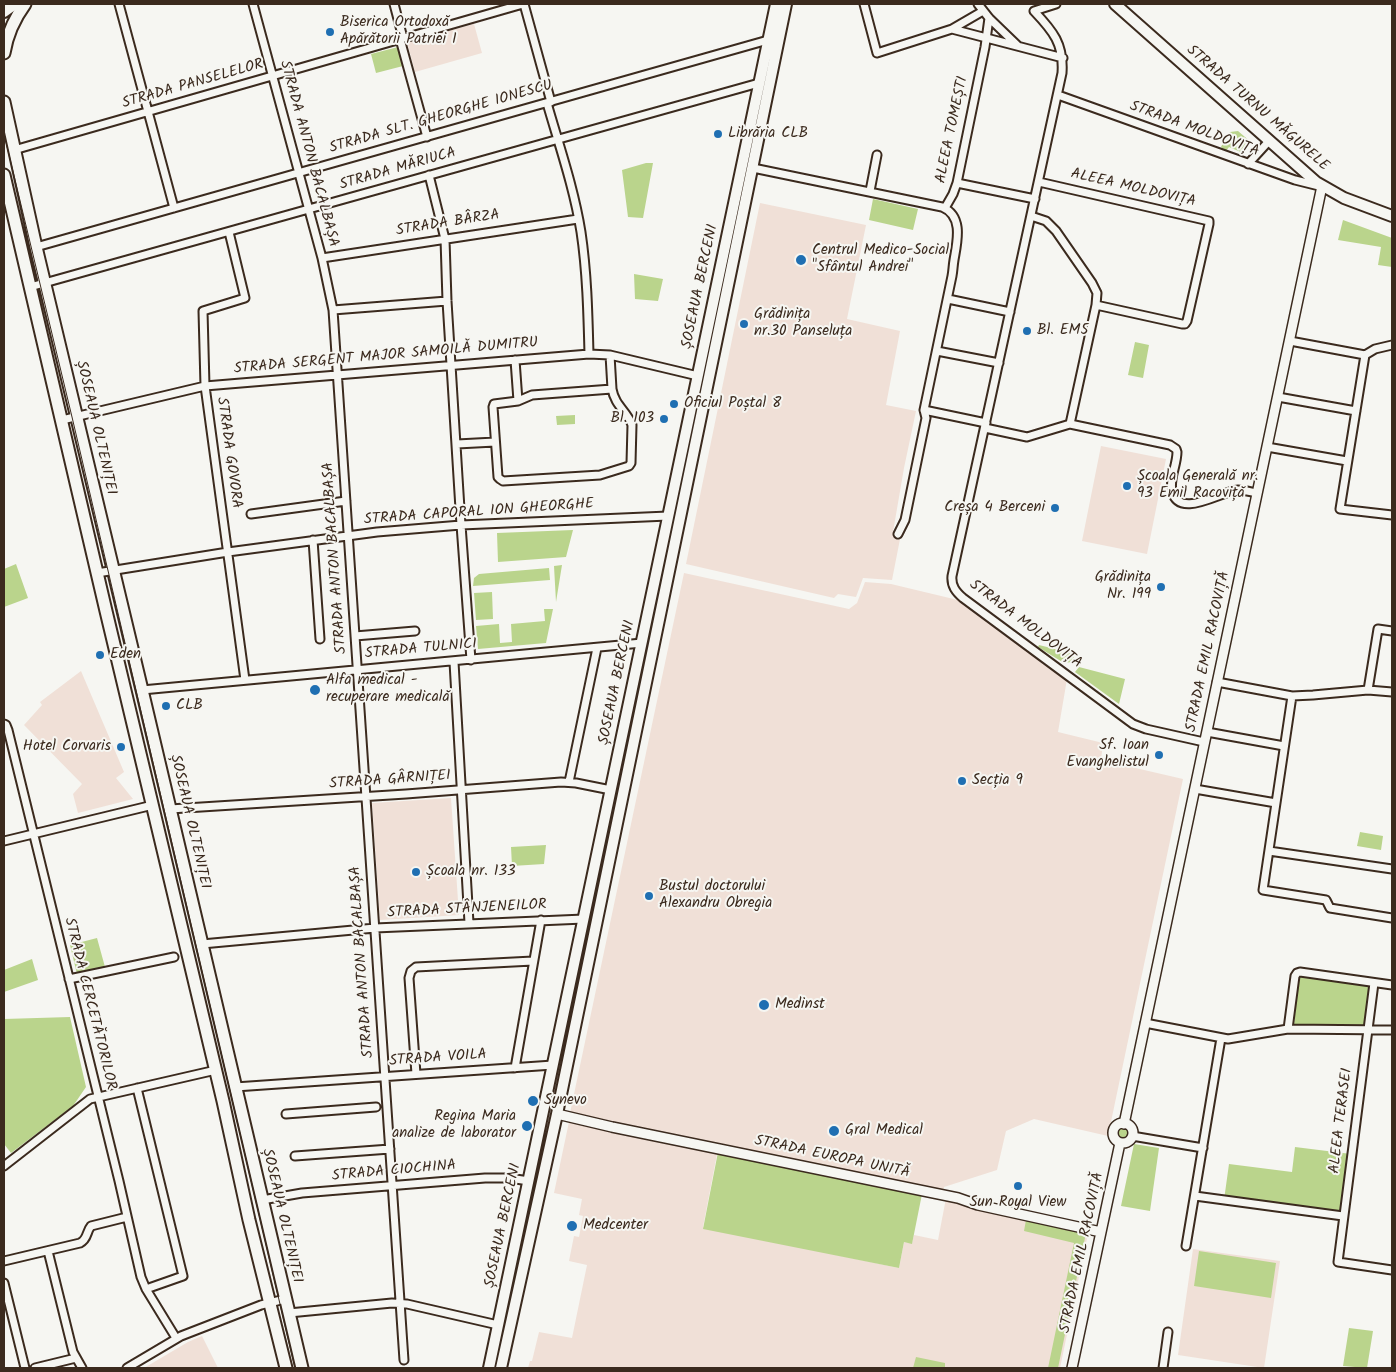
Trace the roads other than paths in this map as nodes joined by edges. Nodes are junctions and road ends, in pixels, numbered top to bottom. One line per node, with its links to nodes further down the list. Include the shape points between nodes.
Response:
1 (15, 4): 13 (main road)
2 (24, 4): 21 (main road, via 13,23)
3 (119, 4): 28 (street)
4 (253, 4): 23 (street, STRADA ANTON BACALBAȘA)
5 (394, 4): 18 (street)
6 (524, 4): 18 (street, STRADA PANSELELOR); 27 (street)
7 (776, 4): 19 (main road, ȘOSEAUA BERCENI)
8 (786, 4): 35 (main road, ȘOSEAUA BERCENI)
9 (864, 4): 16 (street, via 877,53)
10 (978, 4): 14 (street)
11 (1056, 4): 22 (street, via 1034,11 1054,34)
12 (1115, 4): 31 (main road, STRADA TURNU MĂGURELE)
13 (4, 12)
14 (983, 12): 15 (street); 16 (street)
15 (989, 18): 17 (street, ALEEA TOMEȘTI); 20 (street)
16 (952, 29): 17 (street)
17 (986, 38): 20 (street); 40 (street, ALEEA TOMEȘTI)
18 (402, 39): 23 (street, STRADA PANSELELOR); 29 (street)
19 (768, 40): 24 (main road, ȘOSEAUA BERCENI); 27 (street, STRADA SLT. GHEORGHE IONESCU)
20 (1018, 46): 22 (street)
21 (4, 53)
22 (1063, 58): 25 (street, STRADA MOLDOVIȚA)
23 (272, 76): 28 (street, STRADA PANSELELOR); 36 (street, STRADA ANTON BACALBAȘA)
24 (759, 83): 30 (street, STRADA MĂRIUCA); 71 (main road, ȘOSEAUA BERCENI)
25 (1058, 95): 34 (street, STRADA MOLDOVIȚA); 39 (street, STRADA MOLDOVIȚA)
26 (4, 102): 32 (main road, ȘOSEAUA OLTENIȚEI)
27 (549, 102): 29 (street, STRADA SLT. GHEORGHE IONESCU); 30 (street)
28 (148, 112): 32 (street, STRADA PANSELELOR); 44 (street)
29 (427, 137): 36 (street, STRADA SLT. GHEORGHE IONESCU)
30 (558, 139): 38 (street, STRADA MĂRIUCA); 49 (street)
31 (1269, 141): 34 (street); 41 (main road, STRADA TURNU MĂGURELE)
32 (14, 150): 52 (main road, ȘOSEAUA OLTENIȚEI)
33 (877, 155): 42 (street)
34 (1248, 164): 41 (street, STRADA MOLDOVIȚA)
35 (753, 168): 42 (street); 86 (main road, ȘOSEAUA BERCENI)
36 (298, 173): 44 (street, STRADA SLT. GHEORGHE IONESCU); 46 (street, STRADA ANTON BACALBAȘA)
37 (4, 175): 55 (main road, ȘOSEAUA OLTENIȚEI)
38 (429, 175): 46 (street, STRADA MĂRIUCA); 51 (street)
39 (1039, 182): 43 (street, STRADA MOLDOVIȚA); 58 (street, ALEEA MOLDOVIȚA, via 1209,221 1185,324)
40 (957, 183): 43 (street); 45 (street, ALEEA TOMEȘTI)
41 (1322, 186): 48 (main road, STRADA TURNU MĂGURELE); 61 (street, STRADA EMIL RACOVIȚĂ)
42 (870, 191): 45 (street)
43 (1035, 199): 47 (street, STRADA MOLDOVIȚA)
44 (174, 208): 52 (street, STRADA SLT. GHEORGHE IONESCU)
45 (946, 208): 56 (street, via 954,216 958,234)
46 (308, 209): 50 (street, STRADA MĂRIUCA); 53 (street, STRADA ANTON BACALBAȘA)
47 (1031, 216): 58 (street, via 1046,221 1056,231 1092,283); 60 (street, STRADA MOLDOVIȚA)
48 (1392, 216)
49 (578, 219): 51 (street, STRADA BÂRZA); 64 (street, via 585,266)
50 (229, 232): 54 (street, STRADA MĂRIUCA); 72 (street, STRADA GOVORA, via 245,298 203,311)
51 (445, 239): 53 (street, STRADA BÂRZA); 57 (street)
52 (36, 247): 54 (main road, ȘOSEAUA OLTENIȚEI)
53 (322, 258): 59 (street, STRADA ANTON BACALBAȘA)
54 (45, 283): 55 (street); 78 (main road, ȘOSEAUA OLTENIȚEI)
55 (30, 287): 79 (main road, ȘOSEAUA OLTENIȚEI)
56 (948, 299): 60 (street); 63 (street)
57 (447, 301): 59 (street); 69 (street)
58 (1096, 305): 80 (street)
59 (333, 310): 70 (street, STRADA ANTON BACALBAȘA)
60 (1010, 312): 68 (street, STRADA MOLDOVIȚA)
61 (1290, 340): 66 (street); 74 (street, STRADA EMIL RACOVIȚĂ)
62 (1392, 345): 66 (street)
63 (937, 351): 68 (street); 76 (street)
64 (589, 354): 65 (street, STRADA SERGENT MAJOR SAMOILĂ DUMITRU); 67 (street, STRADA SERGENT MAJOR SAMOILĂ DUMITRU)
65 (610, 355): 71 (street, STRADA SERGENT MAJOR SAMOILĂ DUMITRU); 73 (street)
66 (1365, 355): 77 (street)
67 (515, 360): 69 (street, STRADA SERGENT MAJOR SAMOILĂ DUMITRU); 75 (street)
68 (999, 363): 81 (street, STRADA MOLDOVIȚA)
69 (452, 366): 70 (street, STRADA SERGENT MAJOR SAMOILĂ DUMITRU); 83 (street)
70 (337, 375): 72 (street, STRADA SERGENT MAJOR SAMOILĂ DUMITRU); 89 (street, STRADA ANTON BACALBAȘA)
71 (698, 376): 85 (main road, ȘOSEAUA BERCENI)
72 (204, 386): 78 (street, STRADA SERGENT MAJOR SAMOILĂ DUMITRU); 97 (street, STRADA GOVORA)
73 (612, 389): 75 (street, via 532,395); 82 (street, via 632,425 629,466 600,475 502,481 498,477)
74 (1278, 397): 77 (street); 84 (street, STRADA EMIL RACOVIȚĂ)
75 (518, 400): 82 (street, via 493,405)
76 (924, 410): 81 (street); 94 (street, via 926,418 906,514)
77 (1356, 410): 87 (street)
78 (77, 416): 79 (street, STRADA SERGENT MAJOR SAMOILĂ DUMITRU); 98 (main road, ȘOSEAUA OLTENIȚEI)
79 (62, 420): 99 (main road, ȘOSEAUA OLTENIȚEI)
80 (1070, 424): 81 (street, via 1027,437); 88 (street, via 1173,447 1177,456 1172,489 1183,503 1198,503 1238,490)
81 (986, 426): 117 (street, STRADA MOLDOVIȚA, via 952,576 954,588 963,598 1135,725)
82 (495, 442): 83 (street)
83 (457, 444): 93 (street)
84 (1267, 447): 87 (street); 88 (street, STRADA EMIL RACOVIȚĂ)
85 (682, 454): 86 (main road); 92 (main road, ȘOSEAUA BERCENI)
86 (693, 456): 120 (main road, ȘOSEAUA BERCENI)
87 (1347, 462): 91 (street, via 1340,509)
88 (1257, 493): 110 (street, STRADA EMIL RACOVIȚĂ)
89 (346, 501): 90 (street); 95 (street, STRADA ANTON BACALBAȘA)
90 (252, 514)
91 (1392, 515)
92 (668, 516): 93 (street, STRADA CAPORAL ION GHEORGHE); 104 (main road, ȘOSEAUA BERCENI)
93 (461, 525): 95 (street, STRADA CAPORAL ION GHEORGHE); 106 (street)
94 (898, 534)
95 (349, 536): 96 (street, STRADA CAPORAL ION GHEORGHE); 102 (street, STRADA ANTON BACALBAȘA)
96 (313, 540): 97 (street, STRADA CAPORAL ION GHEORGHE); 103 (street)
97 (228, 552): 98 (street, STRADA CAPORAL ION GHEORGHE); 109 (street, STRADA GOVORA)
98 (113, 569): 99 (street, STRADA CAPORAL ION GHEORGHE); 111 (main road, ȘOSEAUA OLTENIȚEI)
99 (97, 573): 127 (main road, ȘOSEAUA OLTENIȚEI)
100 (415, 631): 102 (street)
101 (1392, 631): 112 (street, via 1378,629)
102 (355, 636): 108 (street, STRADA ANTON BACALBAȘA)
103 (320, 639)
104 (642, 643): 105 (street, STRADA TULNICI); 119 (main road, ȘOSEAUA BERCENI)
105 (597, 648): 106 (street, STRADA TULNICI); 121 (street)
106 (471, 660): 107 (street, STRADA TULNICI)
107 (454, 662): 108 (street, STRADA TULNICI); 123 (street)
108 (357, 669): 109 (street, STRADA TULNICI); 125 (street, STRADA ANTON BACALBAȘA)
109 (245, 680): 111 (street, STRADA TULNICI)
110 (1217, 682): 114 (street); 116 (street, STRADA EMIL RACOVIȚĂ)
111 (142, 690): 128 (main road, ȘOSEAUA OLTENIȚEI)
112 (1368, 690): 113 (street); 114 (street)
113 (1392, 692)
114 (1292, 696): 118 (street)
115 (5, 725): 129 (street, STRADA CERCETĂTORILOR)
116 (1207, 732): 117 (street, STRADA EMIL RACOVIȚĂ); 118 (street)
117 (1204, 742): 122 (street, STRADA EMIL RACOVIȚĂ)
118 (1284, 746): 126 (street)
119 (619, 751): 120 (main road); 124 (main road, ȘOSEAUA BERCENI)
120 (631, 753): 134 (main road, ȘOSEAUA BERCENI)
121 (569, 782): 123 (street, STRADA GÂRNIȚEI); 124 (street, STRADA GÂRNIȚEI)
122 (1195, 789): 126 (street); 146 (street, STRADA EMIL RACOVIȚĂ)
123 (462, 790): 125 (street, STRADA GÂRNIȚEI); 138 (street)
124 (611, 790): 133 (main road, ȘOSEAUA BERCENI)
125 (366, 797): 128 (street, STRADA GÂRNIȚEI); 139 (street, STRADA ANTON BACALBAȘA)
126 (1276, 803): 131 (street)
127 (153, 805): 129 (street); 153 (main road, ȘOSEAUA OLTENIȚEI)
128 (170, 809): 140 (main road, ȘOSEAUA OLTENIȚEI)
129 (34, 834): 130 (street); 143 (street, STRADA CERCETĂTORILOR)
130 (4, 842)
131 (1269, 851): 132 (street); 135 (street, via 1263,890 1326,900 1330,908)
132 (1392, 869)
133 (591, 884): 134 (main road); 136 (main road, ȘOSEAUA BERCENI)
134 (604, 887): 161 (main road, ȘOSEAUA BERCENI)
135 (1392, 918)
136 (584, 919): 137 (street, STRADA STÂNJENEILOR); 151 (main road, ȘOSEAUA BERCENI)
137 (541, 920): 138 (street, STRADA STÂNJENEILOR); 142 (street)
138 (469, 923): 139 (street, STRADA STÂNJENEILOR)
139 (375, 928): 140 (street, STRADA STÂNJENEILOR); 155 (street, STRADA ANTON BACALBAȘA)
140 (202, 944): 156 (main road, ȘOSEAUA OLTENIȚEI)
141 (174, 957): 143 (street)
142 (533, 962): 152 (street); 154 (street, via 416,967 411,970)
143 (69, 979): 158 (street, STRADA CERCETĂTORILOR)
144 (1374, 983): 145 (street); 147 (street, via 1297,973); 148 (street, ALEEA TERASEI)
145 (1392, 985)
146 (1145, 1023): 150 (street); 162 (street, STRADA EMIL RACOVIȚĂ)
147 (1288, 1029): 148 (street); 150 (street)
148 (1368, 1030): 149 (street); 173 (street, ALEEA TERASEI)
149 (1392, 1030)
150 (1221, 1038): 165 (street)
151 (553, 1065): 152 (street, STRADA VOILA); 169 (main road, ȘOSEAUA BERCENI)
152 (515, 1068): 154 (street, STRADA VOILA)
153 (216, 1070): 157 (street); 185 (main road, ȘOSEAUA OLTENIȚEI)
154 (416, 1074): 155 (street, STRADA VOILA)
155 (385, 1076): 156 (street, STRADA VOILA); 166 (street, STRADA ANTON BACALBAȘA)
156 (235, 1087): 172 (main road, ȘOSEAUA OLTENIȚEI)
157 (137, 1088): 158 (street); 183 (street, STRADA CERCETĂTORILOR, via 183,1276)
158 (98, 1097): 168 (street, via 83,1104); 174 (street, STRADA CERCETĂTORILOR)
159 (376, 1107): 160 (street)
160 (286, 1114)
161 (557, 1114): 175 (street, STRADA EUROPA UNITĂ, via 958,1198); 179 (main road, ȘOSEAUA BERCENI)
162 (1124, 1124): 163 (street, via 1131,1128); 164 (street, via 1117,1125 1113,1131 1114,1138)
163 (1132, 1136): 164 (street, via 1127,1142); 165 (street)
164 (1120, 1143): 175 (street, STRADA EMIL RACOVIȚĂ)
165 (1203, 1148): 171 (street)
166 (390, 1149): 167 (street); 170 (street, STRADA ANTON BACALBAȘA)
167 (295, 1156)
168 (4, 1166)
169 (528, 1181): 170 (street, STRADA CIOCHINA, via 491,1178); 178 (main road, ȘOSEAUA BERCENI)
170 (392, 1185): 172 (street, STRADA CIOCHINA); 186 (street, STRADA ANTON BACALBAȘA)
171 (1195, 1196): 173 (street); 176 (street)
172 (262, 1200): 184 (main road, ȘOSEAUA OLTENIȚEI)
173 (1343, 1216): 181 (street, ALEEA TERASEI, via 1338,1262)
174 (127, 1217): 177 (street, via 91,1226 83,1242); 183 (street, STRADA CERCETĂTORILOR)
175 (1101, 1232): 201 (street, STRADA EMIL RACOVIȚĂ)
176 (1186, 1246)
177 (48, 1251): 180 (street); 191 (street)
178 (514, 1252): 179 (main road); 188 (main road, ȘOSEAUA BERCENI)
179 (527, 1255): 200 (main road, ȘOSEAUA BERCENI)
180 (4, 1261)
181 (1392, 1270)
182 (4, 1283): 193 (street)
183 (146, 1289): 190 (street, STRADA CERCETĂTORILOR)
184 (285, 1299): 185 (street); 187 (main road, ȘOSEAUA OLTENIȚEI)
185 (270, 1302): 190 (street); 197 (main road, ȘOSEAUA OLTENIȚEI)
186 (400, 1304): 187 (street); 188 (street); 192 (street, STRADA ANTON BACALBAȘA)
187 (289, 1313): 198 (main road, ȘOSEAUA OLTENIȚEI)
188 (498, 1325): 199 (main road, ȘOSEAUA BERCENI)
189 (1168, 1332): 202 (street)
190 (176, 1338): 196 (street)
191 (76, 1358): 194 (street); 195 (street)
192 (404, 1360)
193 (25, 1368)
194 (35, 1368)
195 (82, 1368)
196 (127, 1368)
197 (286, 1368)
198 (302, 1368)
199 (489, 1368)
200 (501, 1368)
201 (1072, 1368)
202 (1163, 1368)

